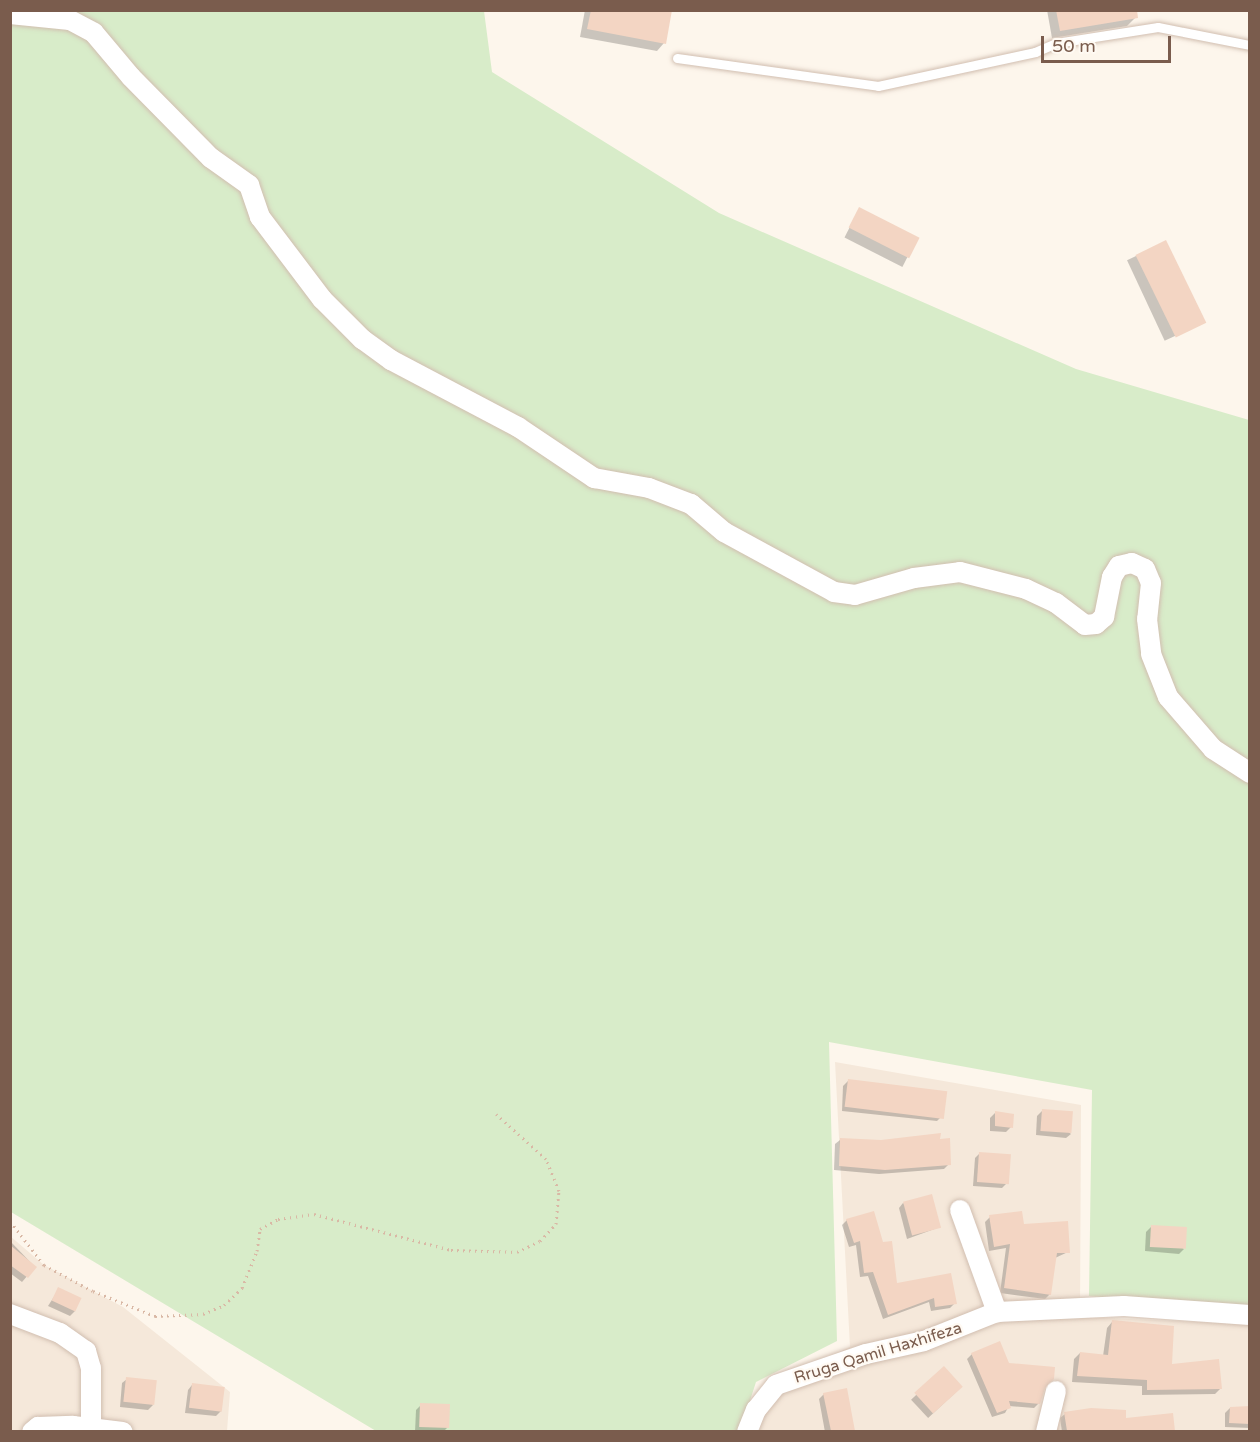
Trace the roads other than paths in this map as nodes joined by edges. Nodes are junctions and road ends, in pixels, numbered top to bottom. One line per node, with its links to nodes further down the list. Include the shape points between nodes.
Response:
1 (10, 14): 4 (street, via 70,20 94,33 211,158 249,185 260,217 322,299 362,339 391,360 518,427 594,478 649,488 691,504 724,532 834,592 855,595 914,578 960,572 1026,589 1056,603 1085,624 1096,624 1104,616 1112,577 1119,566 1132,563 1145,569 1151,583 1147,619 1151,654 1168,697 1213,749)
2 (1250, 45): 3 (lane, via 1158,27 1056,43 1035,52 878,86)
3 (677, 58)
4 (1250, 773)
5 (960, 1210): 6 (street)
6 (997, 1312): 8 (street, Rruga Qamil Haxhifeza, via 1114,1306); 13 (street, Rruga Qamil Haxhifeza, via 934,1338 866,1354 776,1385 756,1410)
7 (10, 1314): 10 (street, via 60,1333 86,1351 91,1368)
8 (1250, 1315)
9 (1056, 1391): 14 (street)
10 (80, 1428): 11 (street, via 38,1427); 12 (street)
11 (32, 1431)
12 (123, 1431)
13 (747, 1431)
14 (1046, 1431)

